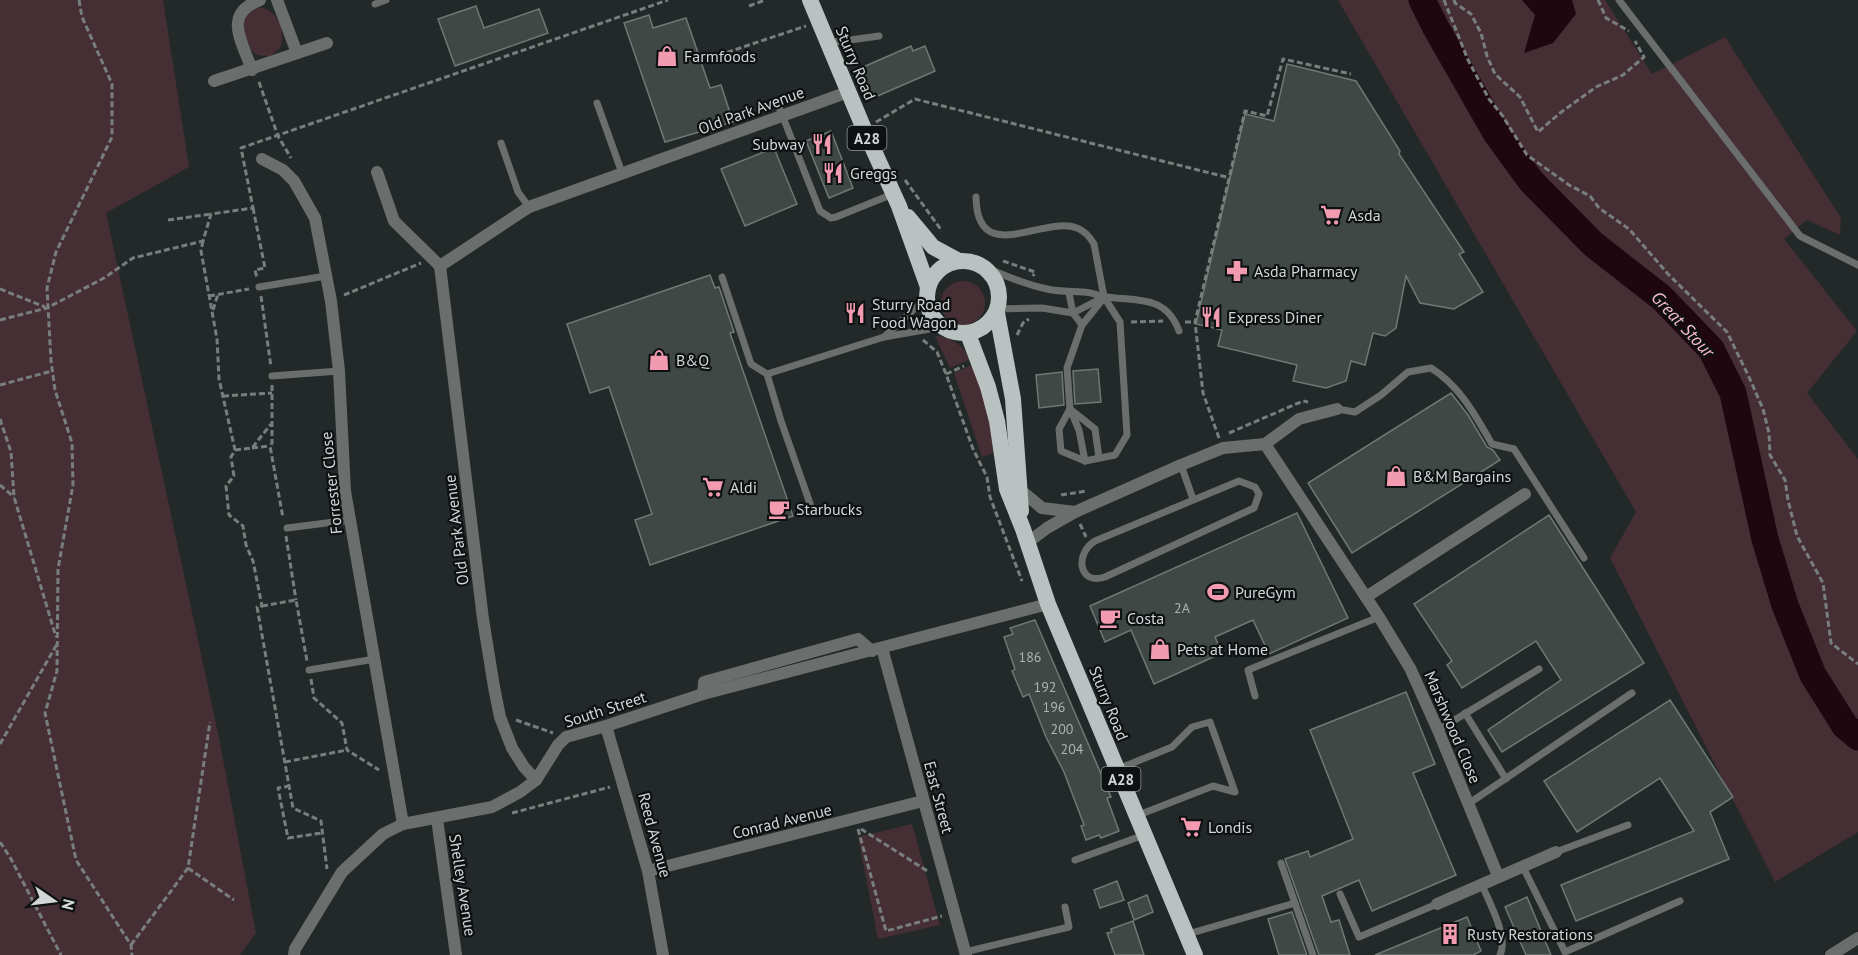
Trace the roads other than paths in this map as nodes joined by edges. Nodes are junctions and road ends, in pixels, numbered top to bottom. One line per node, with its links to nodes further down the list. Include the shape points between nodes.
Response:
1 (260, 0): 11 (street, via 240,11 237,21)
2 (277, 0): 10 (street)
3 (386, 0): 6 (lane)
4 (810, 0): 9 (highway, Sturry Road / A28)
5 (1619, 0): 26 (lane, via 1800,236)
6 (375, 4)
7 (879, 36): 9 (lane)
8 (327, 43): 10 (street)
9 (828, 43): 13 (highway, Sturry Road / A28)
10 (297, 53): 11 (street)
11 (252, 70): 12 (street)
12 (214, 81)
13 (848, 92): 15 (street, Old Park Avenue); 21 (highway, Sturry Road / A28)
14 (597, 103): 19 (lane)
15 (782, 111): 19 (street, Old Park Avenue); 21 (lane, via 820,211 831,218)
16 (501, 143): 22 (lane, via 518,192)
17 (262, 159): 27 (street, Forrester Close, via 283,170 294,182 315,218)
18 (377, 172): 24 (street, via 394,221)
19 (622, 173): 22 (street, Old Park Avenue)
20 (976, 197): 32 (lane, via 980,220 996,234 1024,234 1054,227 1076,227 1084,232 1097,253)
21 (896, 200): 23 (highway, Sturry Road / A28, via 933,248); 30 (highway, Sturry Road / A28)
22 (529, 207): 24 (street, Old Park Avenue)
23 (958, 261): 25 (highway, Sturry Road / A28); 30 (highway, via 939,269)
24 (436, 262): 72 (street, Old Park Avenue, via 483,619 500,715 512,748)
25 (978, 264): 31 (lane, via 1002,275); 33 (highway, Sturry Road / A28, via 997,283)
26 (1858, 265)
27 (326, 276): 29 (lane); 40 (street, Forrester Close)
28 (722, 277): 41 (lane, via 751,364)
29 (259, 287)
30 (927, 292): 36 (highway, Sturry Road / A28, via 928,309); 39 (lane)
31 (1069, 293): 32 (lane, via 1085,291); 34 (lane)
32 (1104, 297): 34 (lane); 35 (lane); 37 (lane, via 1157,304 1176,321); 46 (lane, via 1120,322 1127,435 1115,455)
33 (997, 311): 34 (lane, via 1042,308); 38 (highway, via 990,323); 49 (highway, Sturry Road / A28, via 1012,399)
34 (1073, 313): 35 (lane)
35 (1082, 325): 43 (lane, via 1067,368)
36 (941, 327): 38 (highway); 39 (lane)
37 (1179, 331)
38 (968, 334): 56 (highway, Sturry Road / A28, via 988,387 1007,489)
39 (884, 337): 41 (lane)
40 (339, 371): 42 (lane); 54 (street, Forrester Close)
41 (767, 374): 52 (lane)
42 (272, 376)
43 (1070, 409): 46 (lane, via 1095,429); 47 (lane); 47 (lane, via 1059,429 1061,451)
44 (1338, 409): 45 (street, via 1299,419); 57 (lane, via 1355,412 1408,372 1431,368 1465,399 1492,444 1514,449)
45 (1265, 444): 48 (street, via 1223,448); 58 (street, Marshwood Close)
46 (1099, 458): 47 (lane)
47 (1085, 460)
48 (1181, 465): 51 (lane); 53 (street)
49 (1019, 489): 53 (street, via 1042,508); 56 (highway, Sturry Road / A28)
50 (1526, 494): 58 (street)
51 (1193, 499): 51 (lane, via 1239,481 1255,487 1259,494 1254,508 1097,580 1088,576 1082,554 1090,544)
52 (813, 512)
53 (1077, 516): 56 (street)
54 (350, 520): 55 (lane); 62 (street, Forrester Close)
55 (287, 528)
56 (1025, 536): 59 (highway, Sturry Road / A28)
57 (1584, 558)
58 (1366, 597): 60 (street, Marshwood Close)
59 (1042, 605): 61 (street, South Street); 70 (highway, Sturry Road / A28)
60 (1379, 617): 66 (lane, via 1248,670); 69 (street, Marshwood Close, via 1410,668)
61 (877, 650): 68 (street, South Street, via 703,694); 73 (street, East Street)
62 (375, 659): 64 (lane); 77 (street, Forrester Close)
63 (1539, 669): 67 (lane)
64 (309, 670)
65 (1632, 693): 71 (lane)
66 (1255, 696)
67 (1465, 713): 69 (lane); 71 (lane)
68 (606, 726): 72 (street, South Street, via 566,737); 84 (street, Reed Avenue)
69 (1438, 730): 74 (street, Marshwood Close)
70 (1117, 770): 75 (highway, Sturry Road / A28); 75 (lane, via 1172,747 1192,727 1210,722 1235,792 1213,786)
71 (1506, 779): 74 (lane)
72 (536, 780): 76 (street, South Street, via 492,807)
73 (923, 801): 84 (street, Conrad Avenue, via 853,824); 94 (street, East Street)
74 (1468, 804): 85 (street, Marshwood Close)
75 (1136, 816): 79 (highway, Sturry Road / A28)
76 (437, 819): 77 (street, South Street); 96 (street, Shelley Avenue)
77 (403, 824): 95 (street, via 383,834 342,872)
78 (1628, 825): 80 (lane)
79 (1144, 836): 81 (lane); 92 (highway, Sturry Road / A28)
80 (1556, 852): 83 (street)
81 (1074, 860)
82 (1281, 863): 89 (lane)
83 (1522, 865): 85 (street); 88 (lane, via 1564,952)
84 (648, 872): 97 (street, Reed Avenue)
85 (1498, 876): 86 (street)
86 (1482, 885): 90 (street); 100 (lane, via 1503,936)
87 (1340, 894): 90 (lane, via 1359,937)
88 (1680, 902)
89 (1295, 903): 92 (lane); 99 (lane)
90 (1437, 904)
91 (1065, 908): 94 (lane, via 1069,927)
92 (1186, 935): 98 (highway, Sturry Road / A28)
93 (1858, 938): 101 (street)
94 (965, 953)
95 (294, 955)
96 (456, 955)
97 (663, 955)
98 (1195, 955)
99 (1313, 955)
100 (1500, 955)
101 (1831, 955)

